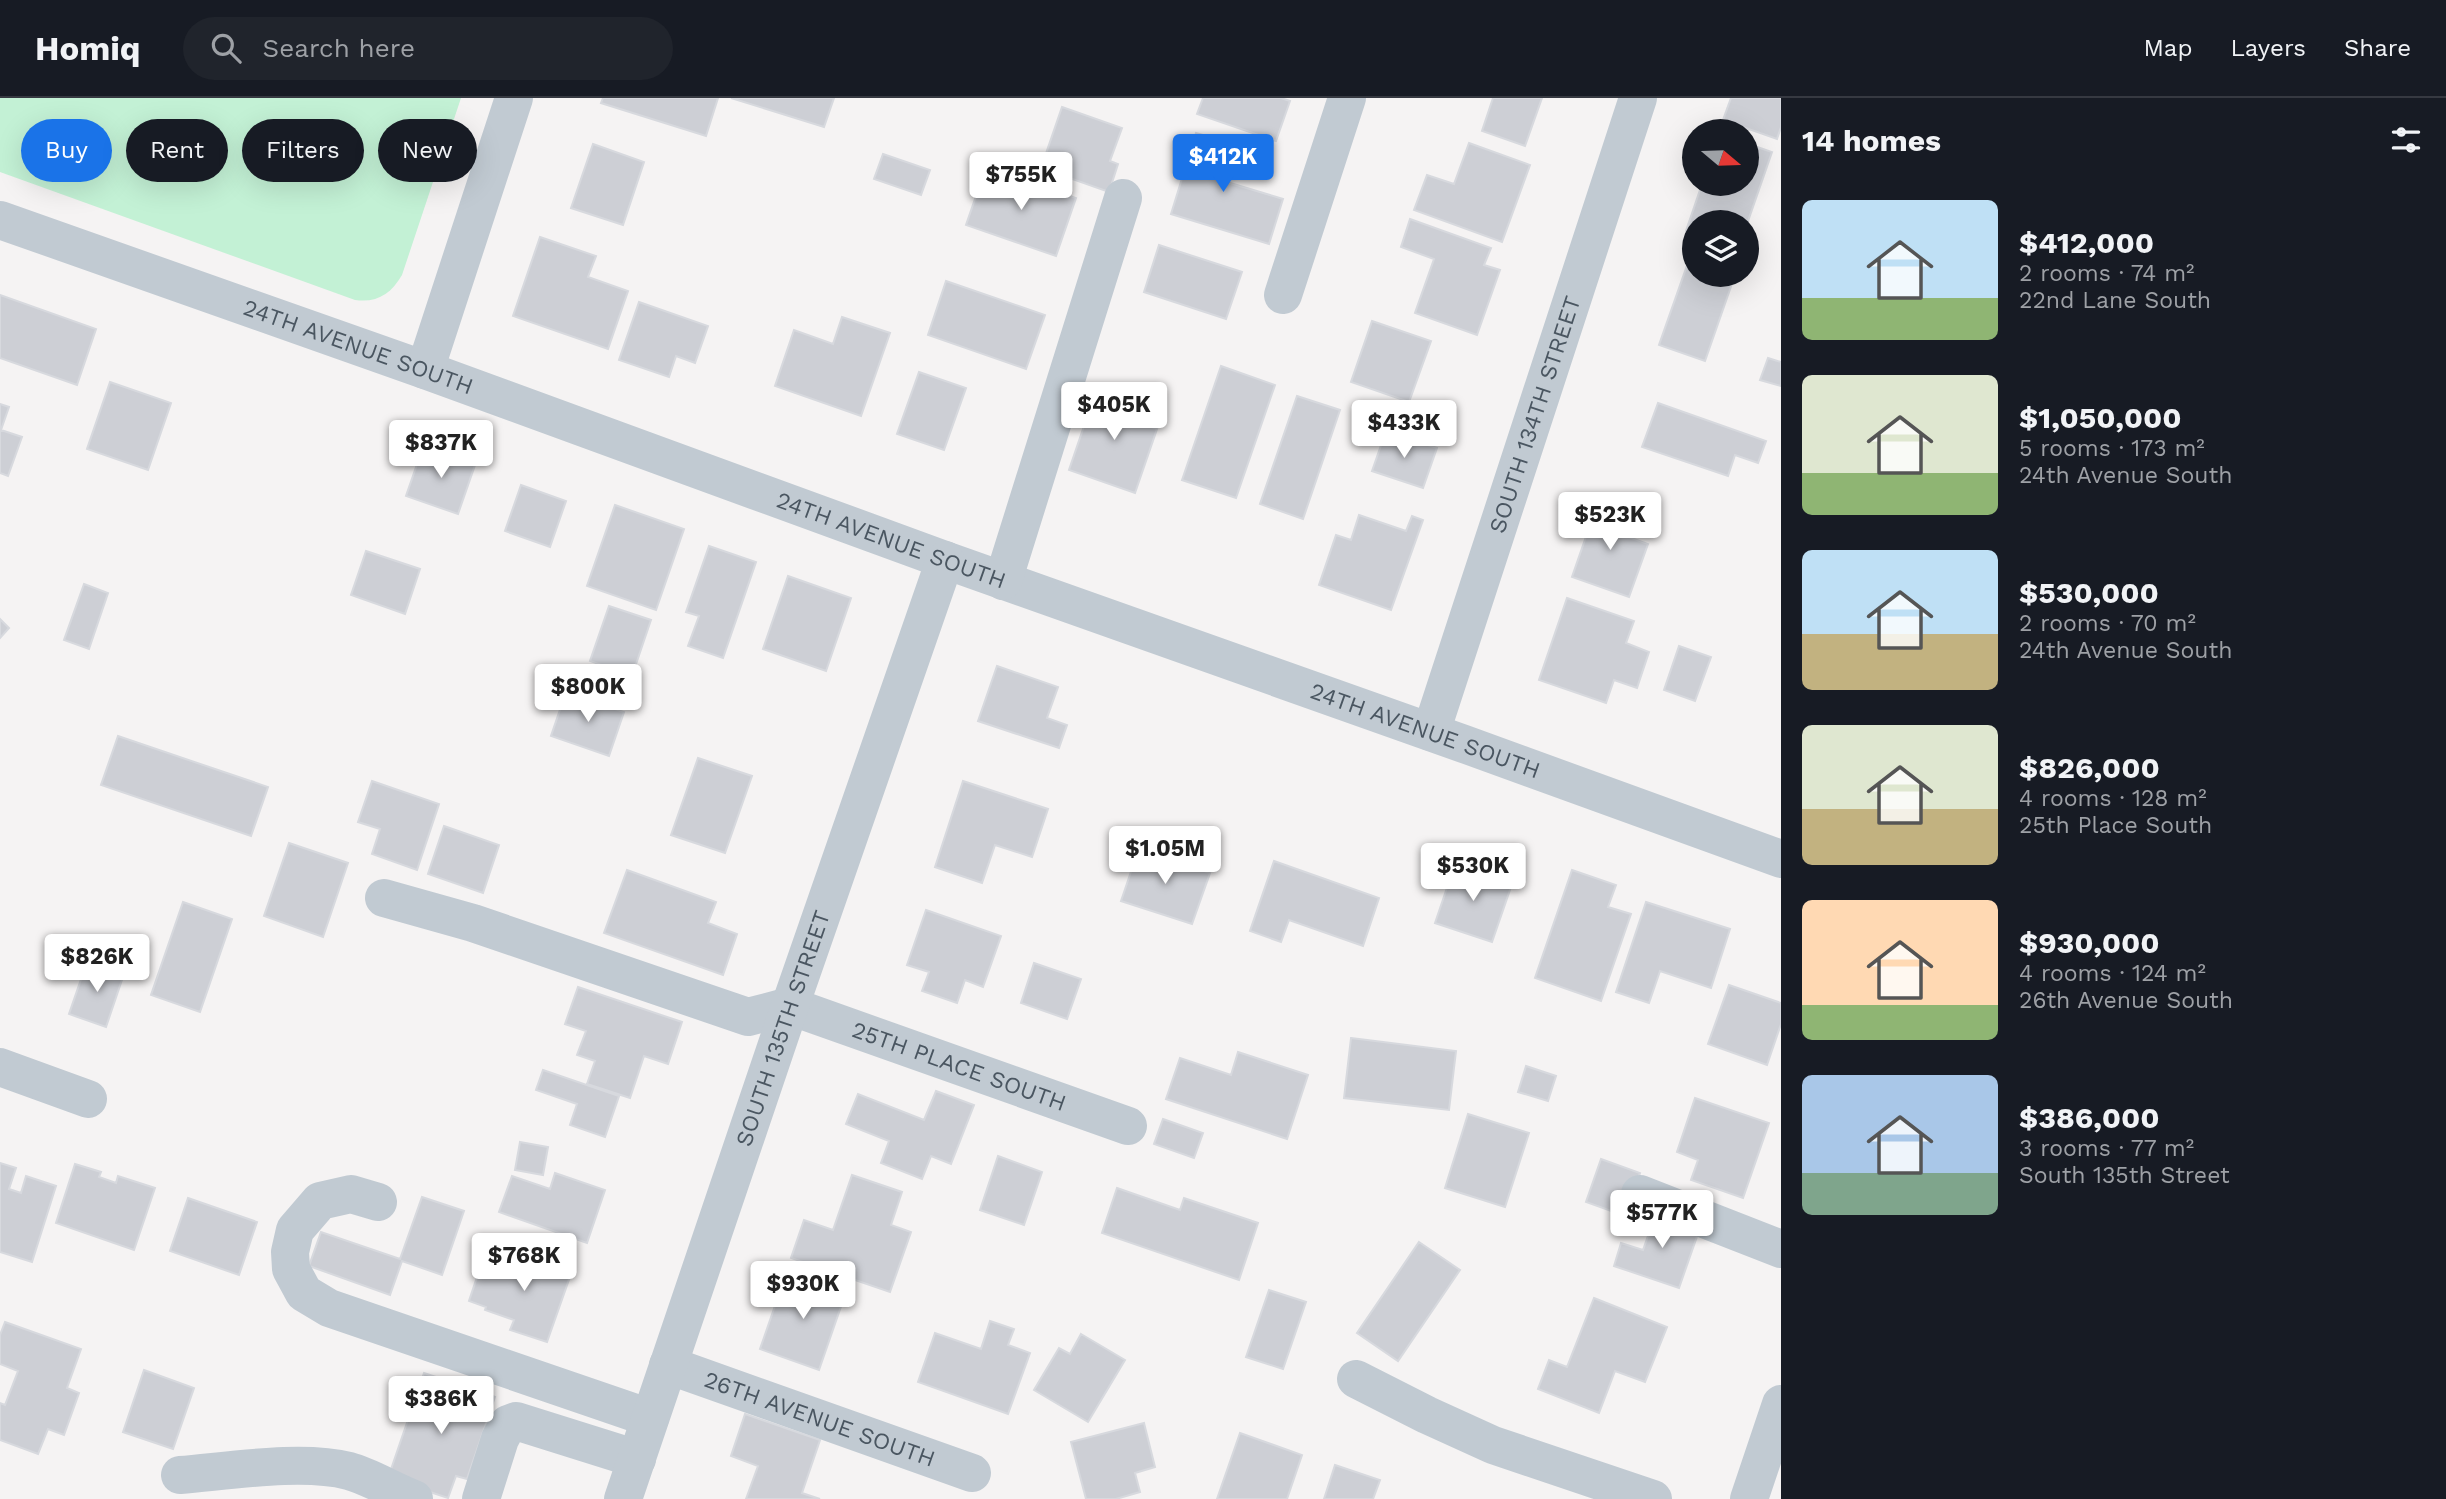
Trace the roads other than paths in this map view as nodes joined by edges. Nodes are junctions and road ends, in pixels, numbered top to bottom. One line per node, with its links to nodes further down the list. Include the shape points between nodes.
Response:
1 (514, 98): 7 (street)
2 (1347, 98): 6 (street)
3 (1638, 98): 10 (street, SOUTH 134TH STREET)
4 (1123, 198): 9 (street)
5 (0, 220): 7 (street, 24TH AVENUE SOUTH)
6 (1283, 295)
7 (425, 370): 8 (street, 24TH AVENUE SOUTH)
8 (945, 560): 9 (street, 24TH AVENUE SOUTH); 13 (street, SOUTH 135TH STREET)
9 (1003, 580): 10 (street, 24TH AVENUE SOUTH)
10 (1431, 732): 11 (street, 24TH AVENUE SOUTH)
11 (1781, 859)
12 (384, 898): 13 (street, via 473,923 748,1017)
13 (790, 1006): 16 (street, 25TH PLACE SOUTH); 20 (street, SOUTH 135TH STREET)
14 (0, 1068): 15 (street)
15 (88, 1098)
16 (1128, 1126)
17 (1640, 1194): 19 (street)
18 (378, 1202): 23 (street, via 351,1194 320,1201 295,1230 292,1269 304,1293 329,1308)
19 (1781, 1249)
20 (668, 1365): 23 (street, SOUTH 135TH STREET); 25 (street, 26TH AVENUE SOUTH)
21 (1356, 1378): 30 (street, via 1493,1446)
22 (1781, 1404): 31 (street)
23 (650, 1419): 24 (street, SOUTH 135TH STREET)
24 (637, 1458): 28 (street, via 516,1421 508,1424 500,1439); 29 (street, SOUTH 135TH STREET)
25 (972, 1473)
26 (180, 1475): 27 (street, via 327,1467 351,1471)
27 (415, 1499)
28 (481, 1499)
29 (623, 1499)
30 (1653, 1499)
31 (1749, 1499)

